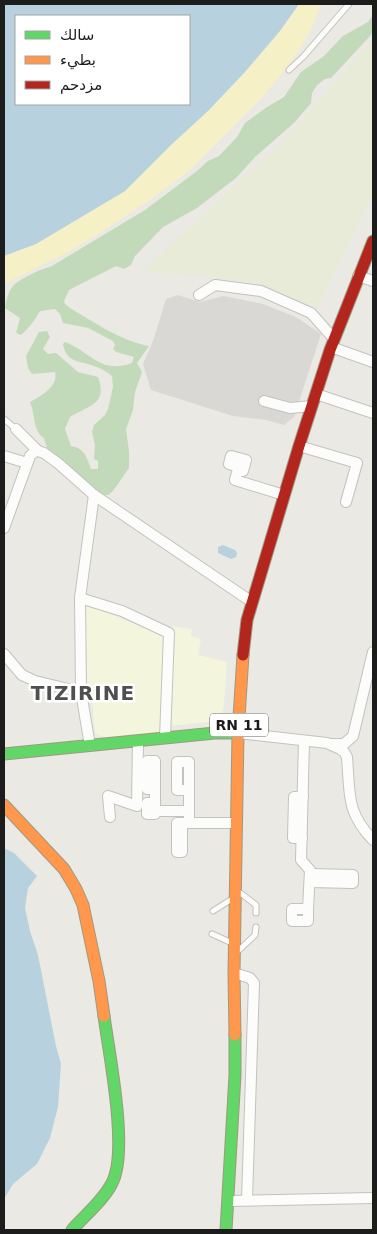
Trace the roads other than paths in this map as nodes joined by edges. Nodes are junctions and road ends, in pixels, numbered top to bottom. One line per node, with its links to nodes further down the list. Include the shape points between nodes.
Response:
1 (349, 4): 2 (lane)
2 (289, 70)
3 (373, 241): 4 (main road, RN 11)
4 (358, 276): 5 (street); 7 (main road, RN 11)
5 (373, 281)
6 (200, 295): 7 (street, via 215,285 261,291 311,313)
7 (333, 343): 8 (street); 9 (main road, RN 11)
8 (373, 362)
9 (316, 394): 11 (main road, RN 11); 12 (street)
10 (264, 401): 11 (street, via 290,408)
11 (312, 406): 15 (main road, RN 11)
12 (373, 412)
13 (4, 419): 14 (lane)
14 (16, 429): 16 (street)
15 (299, 446): 21 (main road, RN 11); 22 (street, via 358,462)
16 (38, 451): 18 (street, via 30,456); 20 (street, via 59,464)
17 (4, 456): 18 (street)
18 (27, 463): 23 (street)
19 (238, 469): 21 (street, via 235,480)
20 (94, 495): 24 (street); 25 (street)
21 (284, 495): 25 (main road, RN 11)
22 (346, 502)
23 (4, 528)
24 (80, 598): 28 (street); 31 (street, via 122,611 169,633)
25 (252, 602): 29 (main road, RN 11, via 243,649)
26 (373, 652): 30 (street)
27 (4, 654): 28 (street, via 22,675)
28 (81, 692): 35 (street)
29 (238, 733): 31 (main road); 33 (street); 43 (main road, RN 11)
30 (353, 736): 34 (street, via 344,744); 37 (street)
31 (165, 738): 32 (main road)
32 (138, 741): 35 (main road); 42 (street, via 137,806 108,796)
33 (304, 741): 34 (street); 46 (street, via 301,860 310,870)
34 (327, 743): 37 (street, via 344,752)
35 (90, 746): 36 (main road)
36 (4, 754)
37 (347, 761): 44 (street, via 350,806)
38 (155, 789): 41 (street, via 155,807)
39 (189, 790): 41 (street)
40 (4, 805): 56 (main road, via 64,869 76,889 83,905 99,981 118,1120 117,1170 105,1194)
41 (189, 811): 43 (street, via 185,823)
42 (110, 817)
43 (237, 823): 45 (main road, RN 11)
44 (373, 840)
45 (235, 893): 47 (lane); 48 (lane, via 256,905); 51 (main road, RN 11)
46 (308, 909)
47 (213, 911)
48 (256, 913)
49 (256, 927): 51 (lane, via 255,935)
50 (212, 934): 51 (lane)
51 (234, 949): 52 (main road, RN 11)
52 (234, 973): 54 (street, via 250,978 254,983); 55 (main road, RN 11, via 235,1075)
53 (373, 1198): 54 (street)
54 (247, 1200): 55 (street)
55 (229, 1201): 57 (main road, RN 11)
56 (72, 1230)
57 (226, 1230)

